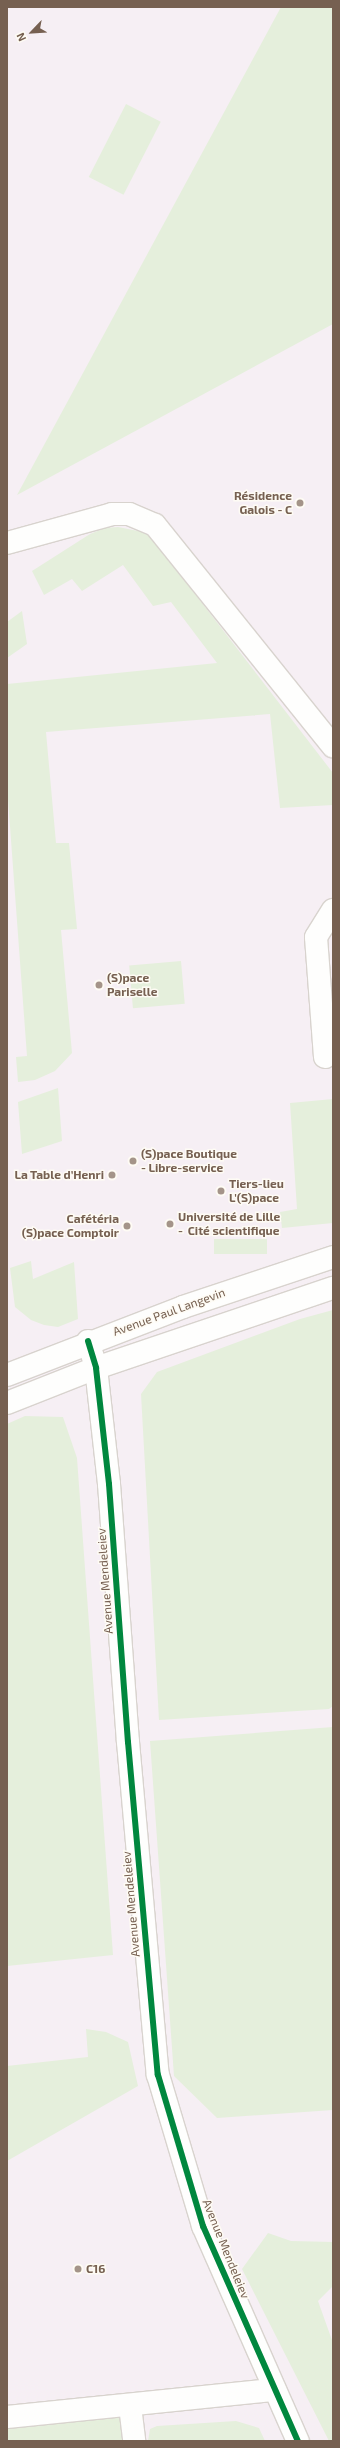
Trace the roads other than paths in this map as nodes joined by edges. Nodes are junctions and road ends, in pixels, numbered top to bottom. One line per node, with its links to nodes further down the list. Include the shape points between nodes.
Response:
1 (7, 543): 2 (street, via 112,514 129,514 155,525)
2 (333, 746)
3 (333, 910): 4 (street, via 316,937)
4 (325, 1057)
5 (333, 1257): 7 (street, Avenue Paul Langevin, via 298,1266)
6 (333, 1288): 8 (street)
7 (88, 1342): 8 (street, Avenue Mendeleiev); 9 (street, Avenue Paul Langevin)
8 (96, 1368): 11 (street); 12 (street, Avenue Mendeleiev, via 109,1484 129,1750 158,2075 203,2226)
9 (7, 1375)
10 (7, 1379): 11 (street)
11 (11, 1401)
12 (275, 2390): 13 (street); 16 (street, Avenue Mendeleiev)
13 (130, 2406): 14 (street); 15 (street)
14 (7, 2417)
15 (134, 2441)
16 (298, 2441)

